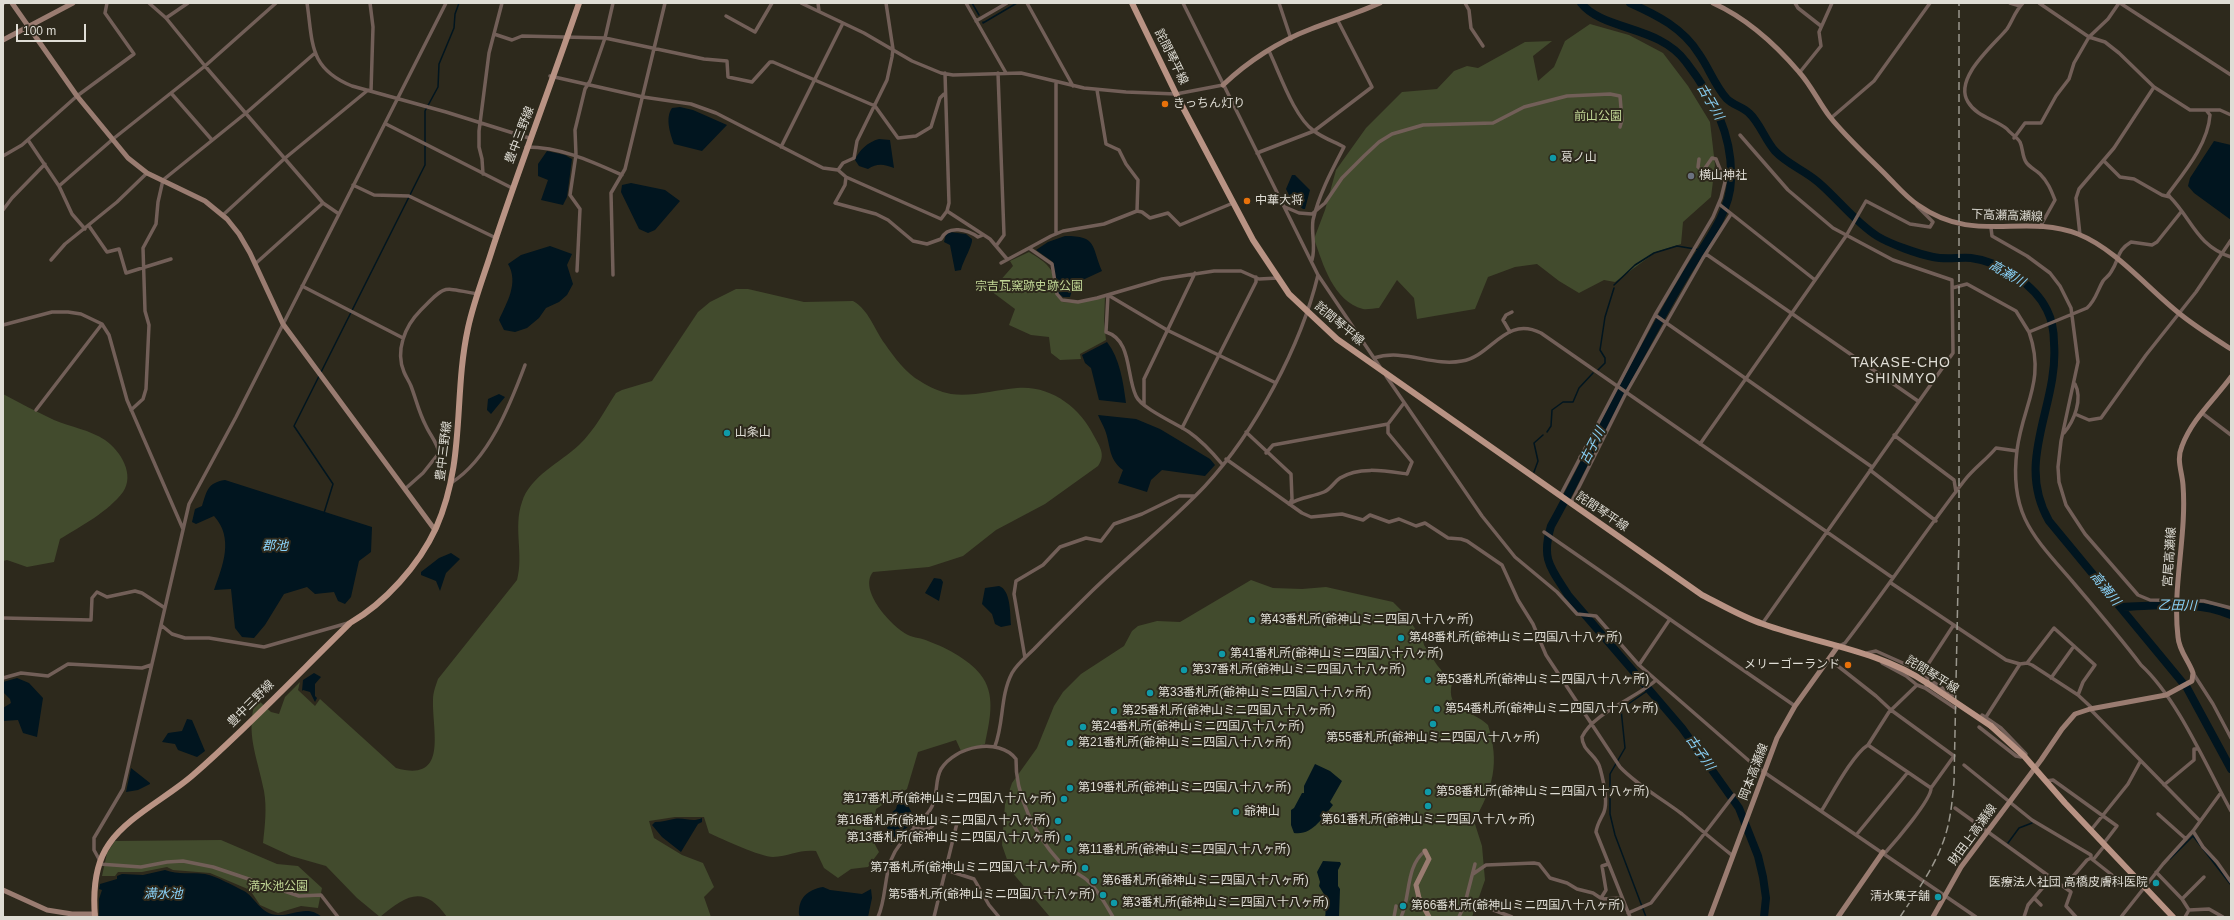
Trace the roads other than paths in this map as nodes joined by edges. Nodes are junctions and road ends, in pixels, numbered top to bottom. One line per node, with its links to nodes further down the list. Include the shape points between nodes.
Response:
1 (12, 3): 41 (main road)
2 (73, 3): 41 (main road)
3 (107, 3): 72 (street, via 105,13 134,54)
4 (149, 3): 37 (street)
5 (188, 3): 37 (street)
6 (276, 3): 54 (street)
7 (307, 3): 53 (street, via 311,42)
8 (370, 3): 67 (street, via 373,27)
9 (446, 3): 74 (street)
10 (502, 3): 43 (street)
11 (579, 3): 44 (main road, 豊中三野線)
12 (613, 3): 46 (street)
13 (665, 3): 50 (street)
14 (772, 3): 36 (street, via 755,32)
15 (801, 3): 35 (street)
16 (818, 3): 35 (street)
17 (886, 3): 51 (street)
18 (966, 3): 39 (street)
19 (1007, 3): 39 (street)
20 (1027, 3): 65 (street)
21 (1132, 3): 71 (main road, 詫間琴平線)
22 (1184, 3): 64 (street)
23 (1280, 3): 47 (street)
24 (1380, 3): 33 (main road)
25 (1465, 3): 49 (street, via 1469,10 1471,28)
26 (1713, 3): 55 (main road, 下高瀬高瀬線, via 1754,29)
27 (1795, 3): 42 (street)
28 (1832, 3): 42 (street)
29 (1930, 3): 79 (street, via 1874,81)
30 (2010, 3): 34 (street)
31 (2039, 3): 45 (street)
32 (2120, 3): 45 (street); 59 (street)
33 (1374, 4): 38 (main road)
34 (2021, 4): 86 (street, via 2007,28 1985,52 1965,83 1964,92 1972,107 1983,117 2005,128)
35 (819, 11): 40 (street)
36 (726, 16)
37 (166, 18): 54 (street)
38 (1337, 19): 47 (main road); 83 (street, via 1372,87)
39 (976, 21): 58 (street)
40 (843, 23): 51 (street); 61 (street)
41 (28, 26): 48 (main road); 72 (main road)
42 (1821, 26): 55 (street, via 1821,46)
43 (494, 34): 44 (street, via 512,40 522,36); 80 (street)
44 (568, 37): 46 (street); 60 (main road, 豊中三野線)
45 (2089, 37): 66 (street, via 2105,42 2119,52); 86 (street, via 2074,63 2069,79 2041,123 2025,123)
46 (605, 38): 50 (street); 63 (street)
47 (1290, 39): 52 (main road)
48 (3, 40)
49 (1483, 46)
50 (655, 48): 61 (street, via 704,59 727,61 728,77 752,82 770,62); 73 (street)
51 (893, 49): 56 (street, via 912,61); 75 (street, via 887,80)
52 (1269, 51): 64 (main road, via 1239,70); 83 (street, via 1296,108)
53 (315, 53): 67 (street, via 325,68 340,80); 77 (street)
54 (205, 66): 69 (street); 77 (street)
55 (1800, 72): 79 (main road, 下高瀬高瀬線)
56 (944, 73): 57 (street); 70 (street)
57 (998, 73): 58 (street); 132 (street, via 1004,235)
58 (1006, 73): 62 (street, via 1021,73)
59 (2231, 75)
60 (552, 76): 63 (street); 85 (main road, 豊中三野線)
61 (815, 81): 75 (street); 91 (street)
62 (1056, 82): 65 (street); 126 (street)
63 (588, 84): 73 (street); 93 (street, via 575,130)
64 (1223, 85): 71 (street); 92 (street)
65 (1073, 86): 68 (street)
66 (2154, 87): 76 (street, via 2190,110); 97 (street)
67 (370, 90): 74 (street); 96 (street)
68 (1097, 90): 71 (street); 116 (street, via 1106,144 1119,150 1138,180)
69 (171, 93): 87 (street); 89 (street)
70 (944, 94): 75 (street, via 940,98 931,127 916,136 898,138); 117 (street)
71 (1176, 94): 110 (main road, 詫間琴平線)
72 (77, 96): 87 (main road); 88 (street)
73 (642, 97): 91 (street, via 691,104 716,112); 102 (street)
74 (398, 98): 80 (street); 81 (street)
75 (874, 106): 99 (street, via 857,141 854,158 843,163)
76 (2206, 110): 78 (street, via 2220,110); 108 (street, via 2210,115 2206,134 2168,194)
77 (246, 113): 89 (street); 96 (street)
78 (2231, 115)
79 (1831, 118): 111 (main road, 下高瀬高瀬線)
80 (480, 122): 85 (street); 101 (street, via 478,147)
81 (386, 124): 101 (street); 105 (street)
82 (1620, 127): 115 (street, via 1620,96 1592,94 1558,98 1516,110 1493,123 1428,125 1404,130 1379,142 1342,178 1325,203)
83 (1314, 131): 92 (street); 115 (street, via 1344,146)
84 (1740, 135): 128 (street, via 1788,190)
85 (529, 138): 90 (main road, 豊中三野線)
86 (2014, 138): 123 (street, via 2019,141 2027,163 2050,186 2055,200)
87 (113, 139): 100 (main road, via 128,158); 106 (street)
88 (28, 140): 94 (street); 98 (street)
89 (212, 140): 104 (street)
90 (526, 146): 93 (street, via 544,147); 107 (main road, 豊中三野線)
91 (781, 147): 99 (street, via 823,168)
92 (1257, 153): 113 (street)
93 (576, 155): 102 (street); 145 (street, via 570,195 580,209)
94 (3, 156)
95 (1699, 158): 112 (street, via 1698,167 1703,171 1712,158 1716,159 1725,182)
96 (284, 159): 109 (street); 121 (street)
97 (2104, 161): 108 (street, via 2120,177 2134,179 2162,195); 129 (street, via 2079,188 2076,198)
98 (45, 164): 106 (street); 114 (street)
99 (838, 170): 103 (street)
100 (147, 173): 104 (main road); 122 (street)
101 (483, 174): 107 (street)
102 (622, 175): 147 (street, via 611,193)
103 (846, 177): 117 (street, via 934,214 940,219); 127 (street, via 845,185 835,203 876,214 888,220 913,241 927,244 941,239 952,230)
104 (163, 180): 121 (main road, via 205,200); 144 (street, via 156,224 143,248)
105 (353, 185): 120 (street); 130 (street, via 374,195 409,196)
106 (59, 186): 125 (street, via 72,214)
107 (512, 188): 130 (main road, 豊中三野線)
108 (2170, 196): 118 (street)
109 (323, 203): 120 (street); 143 (street)
110 (1233, 203): 116 (street, via 1180,225 1168,213 1150,218); 150 (main road, 詫間琴平線)
111 (1915, 203): 124 (main road, 下高瀬高瀬線, via 1932,215 1948,221); 128 (street, via 1933,222 1930,227 1910,224 1866,201)
112 (1718, 204): 119 (street); 161 (street, via 1707,229)
113 (1285, 207): 115 (street, via 1299,213 1312,214); 141 (street)
114 (3, 210)
115 (1316, 210): 141 (street, via 1313,222)
116 (1137, 211): 126 (street, via 1104,224)
117 (948, 212): 127 (street)
118 (2181, 212): 135 (street, via 2203,241); 139 (street, via 2157,242 2152,245 2131,242 2119,252)
119 (1730, 213): 134 (street); 151 (street)
120 (339, 214): 152 (street)
121 (223, 215): 143 (main road, via 239,234)
122 (88, 226): 125 (street); 144 (street, via 107,252 119,249 126,272)
123 (2040, 227): 124 (main road, 下高瀬高瀬線); 129 (main road, 下高瀬高瀬線, via 2063,229)
124 (1991, 228): 159 (street, via 1992,236 2050,273 2060,286)
125 (84, 229): 140 (street, via 65,244)
126 (1056, 234): 133 (street)
127 (983, 235): 132 (street)
128 (1846, 235): 151 (street); 153 (street, via 1893,260 1929,270 1952,280)
129 (2080, 235): 139 (main road, 下高瀬高瀬線)
130 (496, 238): 154 (main road, 豊中三野線)
131 (2231, 240): 135 (street)
132 (996, 246): 138 (street)
133 (1029, 248): 138 (street); 155 (street, via 1052,264 1057,294 1062,300 1078,302)
134 (1706, 254): 158 (street); 162 (street)
135 (2222, 254): 136 (street); 160 (street)
136 (2231, 257)
137 (171, 258): 144 (street)
138 (1007, 259): 142 (street)
139 (2116, 259): 159 (street, via 2112,272 2103,282 2094,301 2087,308); 160 (main road, 下高瀬高瀬線)
140 (51, 260)
141 (1312, 260): 148 (street)
142 (1001, 263)
143 (255, 264): 164 (main road)
144 (144, 268): 185 (street, via 145,311 149,325 146,389 143,399)
145 (577, 271)
146 (1196, 273): 149 (street, via 1241,271); 155 (street, via 1162,279); 166 (street)
147 (613, 275)
148 (1318, 275): 157 (street); 172 (street)
149 (1256, 277): 150 (street); 171 (street, via 1256,282)
150 (1278, 278): 157 (main road, 詫間琴平線, via 1289,294)
151 (1815, 280): 158 (street)
152 (302, 286): 164 (street); 169 (street)
153 (1952, 288): 168 (street, via 1967,284 1998,300 2016,311); 181 (street, via 1953,353)
154 (478, 294): 169 (street, via 447,288 439,291 410,321); 202 (main road, 豊中三野線, via 468,328 463,361 456,460)
155 (1108, 295): 166 (street); 183 (street, via 1106,332 1115,335 1123,346 1136,397)
156 (1512, 312): 167 (street, via 1503,320)
157 (1308, 313): 174 (main road, 詫間琴平線, via 1337,339); 177 (street)
158 (1791, 314): 176 (street); 181 (street)
159 (2073, 314): 168 (street); 178 (street, via 2078,362)
160 (2180, 314): 170 (main road, 下高瀬高瀬線); 187 (street, via 2146,355 2101,418 2089,420)
161 (1655, 315): 162 (street); 179 (street)
162 (1666, 322): 176 (street); 180 (street)
163 (102, 324): 165 (street, via 81,314 52,312); 184 (street); 185 (street, via 109,334)
164 (283, 324): 203 (main road); 210 (street, via 189,504)
165 (3, 325)
166 (1167, 330): 171 (street); 183 (street, via 1144,379)
167 (1510, 332): 172 (street, via 1463,361 1430,362 1396,354); 179 (street, via 1531,328 1541,333)
168 (2030, 332): 195 (street, via 2036,359 2036,375)
169 (403, 338): 203 (street, via 401,360 404,371 439,453)
170 (2231, 349)
171 (1220, 355): 177 (street); 189 (street)
172 (1374, 358): 174 (street)
173 (525, 365): 202 (street, via 494,436)
174 (1384, 373): 182 (street); 206 (main road, 詫間琴平線)
175 (2231, 376): 186 (main road, 宮尾高瀬線)
176 (1746, 378): 194 (street); 201 (street)
177 (1276, 383): 190 (street)
178 (2074, 384): 187 (street, via 2078,391); 191 (street)
179 (1617, 387): 180 (street); 197 (street)
180 (1626, 393): 194 (street); 200 (street)
181 (1918, 401): 192 (street)
182 (1404, 403): 188 (street); 233 (street, via 1471,502 1515,557 1557,592 1577,614 1596,616)
183 (1144, 404): 189 (street)
184 (36, 410)
185 (131, 410): 210 (street)
186 (2202, 413): 193 (street); 216 (main road, 宮尾高瀬線, via 2185,439 2179,458 2183,485 2183,523)
187 (2075, 414): 191 (street)
188 (1388, 424): 196 (street, via 1273,445); 207 (street, via 1388,433 1412,462 1407,474 1386,471 1361,471 1349,474 1341,477 1323,492)
189 (1182, 428): 199 (street, via 1210,449)
190 (1246, 432): 196 (street); 198 (street)
191 (2063, 434): 216 (street, via 2058,467 2059,482 2066,505 2085,534 2138,595 2150,600)
192 (1894, 435): 201 (street); 204 (street, via 1954,480)
193 (2231, 435)
194 (1700, 444): 213 (street)
195 (2016, 451): 204 (street, via 1996,448 1965,479); 243 (street, via 2019,502 2034,538 2141,665 2156,679)
196 (1266, 452): 207 (street, via 1290,474 1292,499)
197 (1580, 457): 200 (street); 206 (street)
198 (1226, 459): 199 (street); 207 (street)
199 (1222, 464): 205 (street)
200 (1590, 464): 208 (street)
201 (1871, 468): 209 (street); 213 (street)
202 (451, 483): 211 (main road, 豊中三野線)
203 (405, 489): 211 (main road)
204 (1956, 493): 209 (street)
205 (1195, 496): 228 (street, via 1119,565); 228 (street, via 1179,496 1114,524 1101,541 1086,538 1064,545 1043,565 1016,581 1014,594)
206 (1560, 496): 208 (main road, 詫間琴平線)
207 (1289, 504): 248 (street, via 1311,516 1342,514 1363,520 1370,515 1389,522 1399,519 1416,526 1425,523 1448,538 1461,539 1497,560 1533,624 1546,655)
208 (1571, 504): 222 (main road, 詫間琴平線, via 1702,595)
209 (1936, 522): 214 (street, via 1922,536)
210 (184, 529): 217 (street)
211 (435, 530): 221 (main road, 豊中三野線, via 416,561 394,587 365,614)
212 (1544, 532): 220 (street)
213 (1826, 532): 214 (street); 222 (street)
214 (1893, 578): 215 (street)
215 (1891, 583): 224 (street); 225 (street, via 1845,643)
216 (2177, 600): 218 (street, via 2204,601); 235 (main road, 宮尾高瀬線, via 2179,644)
217 (165, 608): 219 (street, via 135,591 107,597 98,592 92,598 91,620); 223 (street)
218 (2231, 608)
219 (3, 618)
220 (1670, 619): 233 (street); 244 (street)
221 (350, 622): 223 (street, via 264,647 209,638 185,638 172,634); 286 (main road, 豊中三野線, via 202,767 120,831 108,845)
222 (1762, 624): 225 (main road, 詫間琴平線)
223 (161, 625): 232 (street)
224 (1954, 626): 231 (street, via 2006,660); 234 (street)
225 (1838, 646): 227 (main road, 詫間琴平線); 229 (main road, 岡本高瀬線)
226 (2074, 646): 230 (street, via 2054,628); 237 (street); 241 (street, via 2095,665 2083,682)
227 (1864, 654): 234 (street, via 1876,651); 239 (main road, 詫間琴平線, via 1909,671); 240 (street, via 1906,676)
228 (1026, 658): 251 (street, via 1013,672 1006,687)
229 (1829, 659): 244 (main road, 岡本高瀬線); 247 (street)
230 (2027, 662): 231 (street); 237 (street)
231 (2020, 664): 254 (street, via 1984,716 2005,733 2026,754)
232 (151, 665): 236 (street, via 142,668 68,664 48,676 21,673); 286 (street, via 123,788 94,838 94,850)
233 (1639, 665): 238 (street)
234 (1923, 672): 239 (street)
235 (2193, 673): 243 (main road, via 2192,681); 250 (street)
236 (3, 678)
237 (2051, 678): 241 (street)
238 (1654, 682): 248 (street); 258 (street)
239 (1927, 684): 240 (street); 242 (street); 245 (street); 254 (main road, 詫間琴平線, bridge, via 1991,726)
240 (1917, 685): 247 (street)
241 (2078, 695): 246 (street)
242 (1954, 696)
243 (2166, 696): 246 (main road); 253 (street)
244 (1795, 706): 258 (main road, 岡本高瀬線)
245 (1955, 708)
246 (2091, 708): 255 (street); 257 (main road, via 2075,714)
247 (1890, 710): 252 (street); 264 (street, via 1954,756)
248 (1591, 725): 278 (street, via 1630,777); 288 (street, via 1586,730 1582,742 1585,749 1596,758 1601,770 1605,807 1596,832)
249 (1979, 727): 254 (street, via 2016,756)
250 (2231, 738)
251 (995, 746): 274 (street, via 979,747 949,760 940,770 936,797 931,809); 314 (street, via 1016,759 1018,788 1049,848 1060,863 1090,882)
252 (1868, 746): 259 (street); 269 (street, via 1853,762)
253 (2197, 748): 262 (street, via 2194,749 2194,760); 265 (street)
254 (2024, 756): 257 (main road, 詫間琴平線)
255 (2140, 762): 262 (street); 272 (street, via 2128,784)
256 (1964, 765): 260 (street)
257 (2035, 769): 261 (main road, 詫間琴平線); 267 (main road, 財田上高瀬線)
258 (1764, 772): 269 (street); 284 (main road, 岡本高瀬線)
259 (1908, 772): 264 (street); 279 (street)
260 (1982, 781): 263 (street); 267 (street)
261 (2045, 781): 272 (street, via 2053,780); 275 (main road, 詫間琴平線)
262 (2164, 785): 273 (street)
263 (1979, 786)
264 (1931, 788): 283 (street, via 1921,808)
265 (2220, 794): 270 (street); 273 (street)
266 (1734, 795): 278 (street)
267 (2011, 801): 276 (main road, 財田上高瀬線); 285 (street, via 2032,820 2091,855)
268 (1955, 808): 276 (street)
269 (1822, 810): 279 (street)
270 (2231, 811)
271 (2158, 814): 280 (street)
272 (2102, 816): 275 (street); 281 (street, via 2117,826)
273 (2200, 821): 277 (street)
274 (914, 827): 289 (street, via 928,830 938,819 957,823); 311 (street, via 898,846 891,861)
275 (2091, 830): 281 (main road, 詫間琴平線)
276 (1989, 831): 293 (street, via 2037,865); 299 (main road, 財田上高瀬線, via 1961,867)
277 (2194, 831): 280 (street); 294 (street, via 2202,847)
278 (1704, 834): 284 (street); 308 (street, via 1651,903)
279 (1857, 834): 283 (street)
280 (2186, 839): 290 (street)
281 (2105, 843): 285 (street); 296 (main road, 詫間琴平線)
282 (1425, 851): 316 (street, via 1410,876 1406,906); 317 (main road, via 1429,859 1416,886)
283 (1884, 853): 299 (street); 321 (main road)
284 (1733, 856): 320 (main road, 岡本高瀬線)
285 (2092, 859): 295 (street, via 2112,875); 297 (street, via 2087,860)
286 (99, 862): 309 (main road, 豊中三野線); 310 (street, via 141,866 183,861 213,867 299,896 321,895)
287 (1475, 864): 291 (street)
288 (1608, 864): 300 (street, via 1602,866 1606,890); 301 (street)
289 (946, 870): 312 (street); 313 (street, via 974,879)
290 (2156, 872): 296 (street); 303 (street)
291 (1473, 874): 300 (street, via 1486,865 1534,863 1539,864 1550,878); 304 (street)
292 (2204, 877): 303 (street)
293 (2050, 879): 297 (street); 302 (street)
294 (2231, 882)
295 (2106, 884)
296 (2144, 886): 326 (street); 327 (main road, 詫間琴平線)
297 (2064, 887): 325 (street, via 2071,892 2066,906)
298 (3, 890): 309 (main road, via 47,910)
299 (1946, 896): 322 (main road, 財田上高瀬線); 323 (street)
300 (1601, 898): 301 (street)
301 (1622, 898): 308 (street)
302 (2034, 898): 305 (street); 324 (street, via 2028,905)
303 (2182, 899): 307 (street)
304 (1465, 903): 318 (street); 319 (street, via 1475,903)
305 (2041, 905)
306 (1396, 906): 315 (street)
307 (2189, 910): 328 (street); 329 (street, via 2209,909)
308 (1629, 915)
309 (95, 916)
310 (338, 917)
311 (878, 917)
312 (934, 917)
313 (999, 917)
314 (1113, 917)
315 (1394, 917)
316 (1401, 917)
317 (1428, 917)
318 (1459, 917)
319 (1512, 917)
320 (1710, 917)
321 (1838, 917)
322 (1933, 917)
323 (1976, 917)
324 (2024, 917)
325 (2076, 917)
326 (2121, 917)
327 (2173, 917)
328 (2185, 917)
329 (2223, 917)

